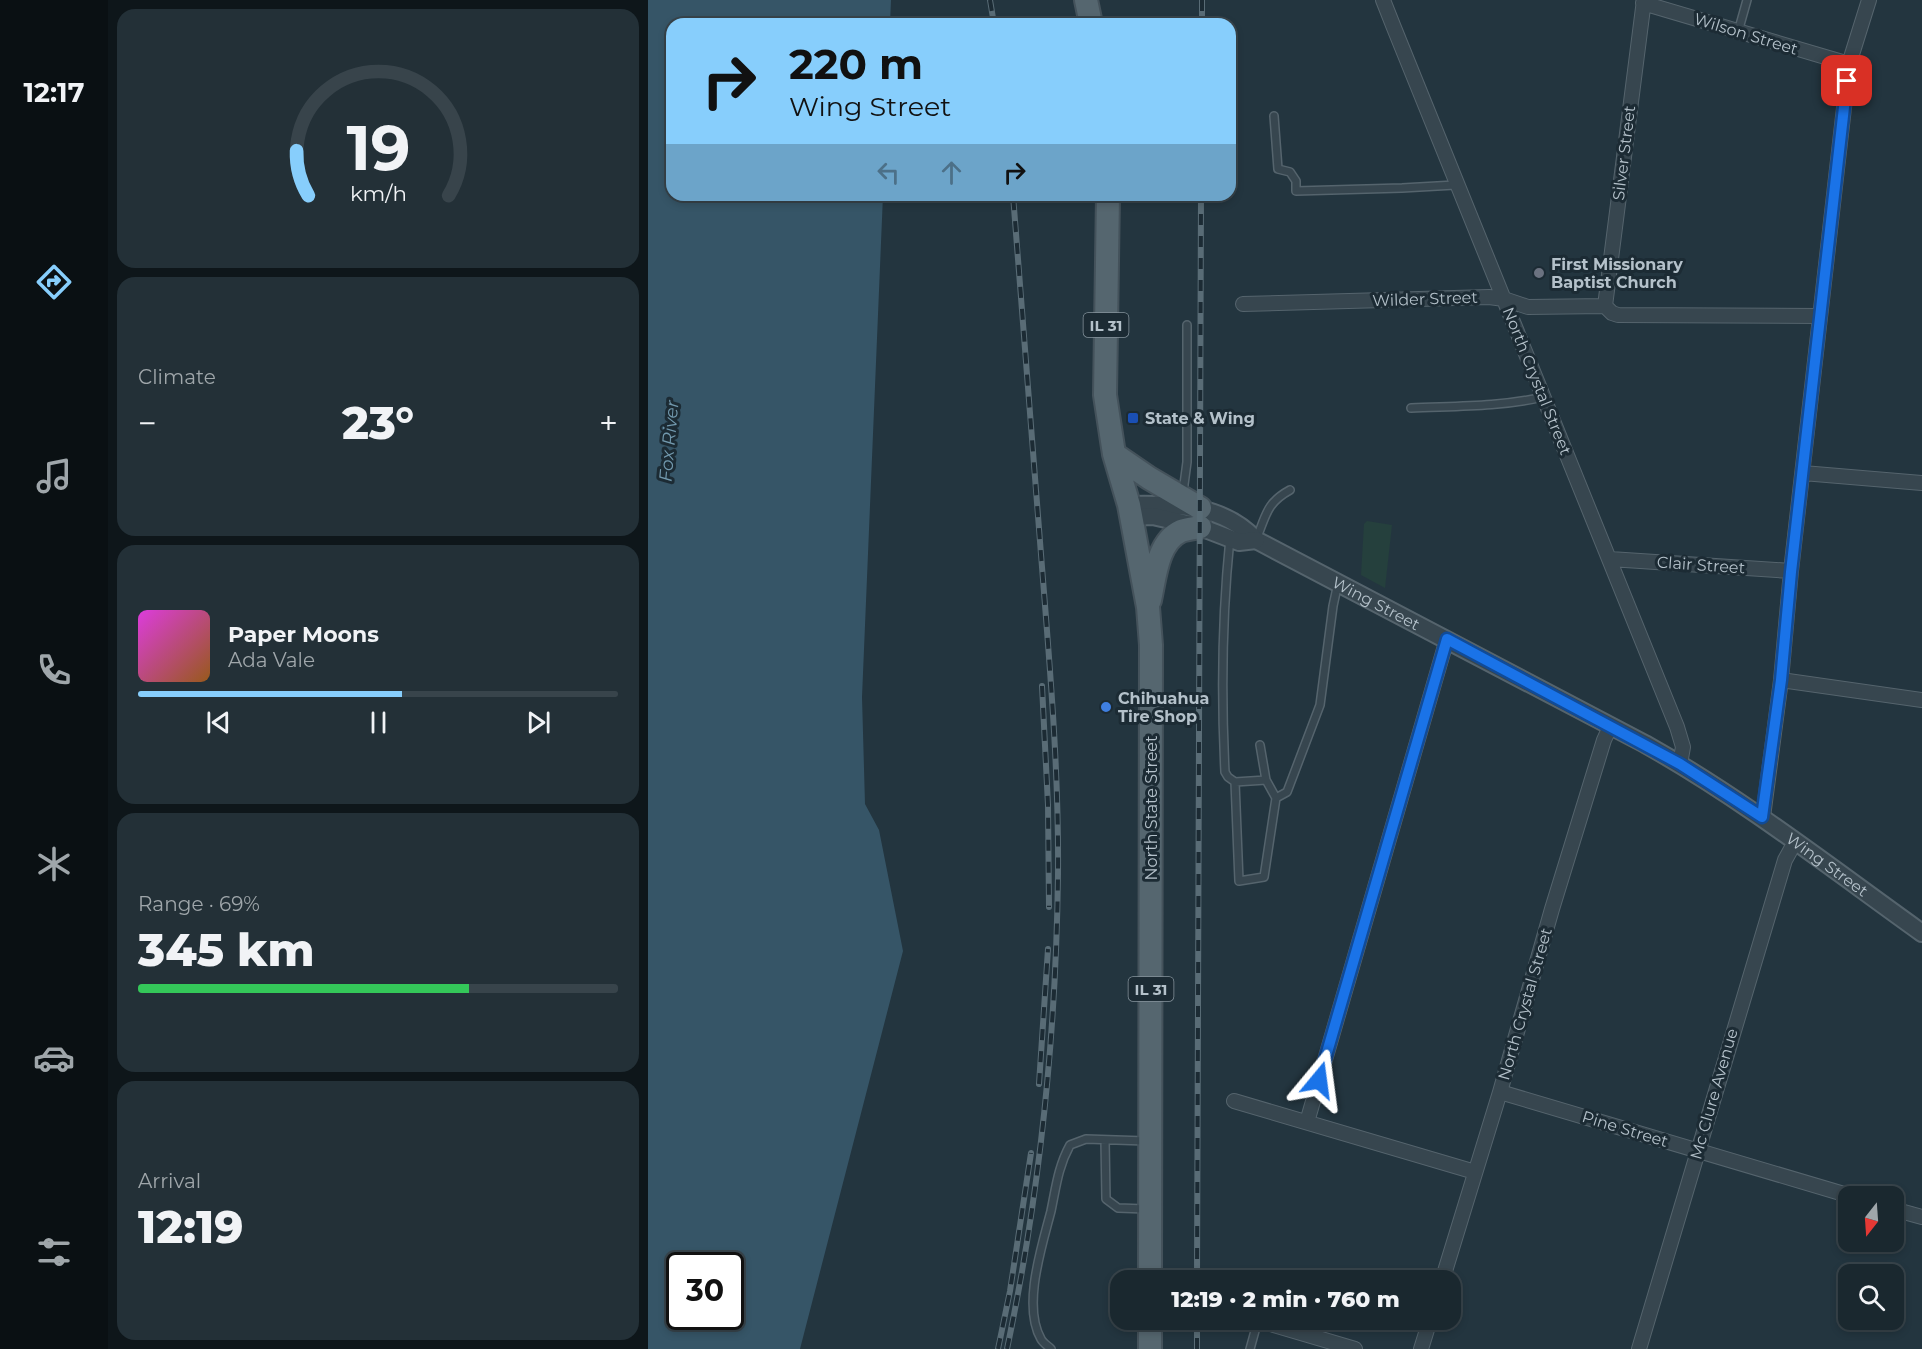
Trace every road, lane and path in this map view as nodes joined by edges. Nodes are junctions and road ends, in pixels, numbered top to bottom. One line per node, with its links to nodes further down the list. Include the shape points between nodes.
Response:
1 (1086, 0): 6 (main road)
2 (1383, 0): 10 (street, North Crystal Street)
3 (1747, 0): 7 (lane)
4 (1869, 0): 8 (street)
5 (1644, 2): 7 (street, Wilson Street); 14 (street, Silver Street)
6 (1090, 18)
7 (1738, 32): 8 (street, Wilson Street)
8 (1849, 64): 15 (street)
9 (1274, 116): 10 (lane, via 1278,169 1290,172 1296,181 1296,191)
10 (1455, 185): 12 (street, North Crystal Street)
11 (1108, 201): 19 (main road, North State Street / IL 31, via 1105,395)
12 (1504, 299): 13 (street, Wilder Street); 14 (street, Wilder Street, via 1528,307); 17 (street, North Crystal Street)
13 (1243, 304)
14 (1605, 306): 15 (street, Wilder Street, via 1612,313 1623,315)
15 (1820, 316): 20 (street)
16 (1187, 325): 24 (lane, via 1187,462)
17 (1543, 397): 18 (lane); 27 (street, North Crystal Street)
18 (1411, 408)
19 (1114, 454): 23 (main road, North State Street / IL 31); 24 (main road)
20 (1803, 473): 21 (street); 28 (street)
21 (1922, 483)
22 (1290, 490): 26 (lane, via 1277,497 1269,509)
23 (1130, 511): 24 (street, Wing Street, via 1166,504); 30 (main road, North State Street / IL 31)
24 (1194, 511): 25 (street, Wing Street); 26 (street, Wing Street, via 1246,529); 30 (main road, via 1182,531 1165,546)
25 (1230, 538): 26 (street, Wing Street, via 1239,542); 38 (lane, via 1224,601 1223,734 1225,772)
26 (1257, 540): 29 (street, Wing Street)
27 (1610, 559): 28 (street, Clair Street); 36 (street, North Crystal Street, via 1677,727 1683,747)
28 (1791, 572): 32 (street)
29 (1338, 583): 31 (street, Wing Street); 39 (lane, via 1320,705 1287,792)
30 (1148, 607): 47 (main road, North State Street / IL 31, via 1152,696)
31 (1447, 639): 34 (street, Wing Street); 45 (street)
32 (1781, 680): 33 (street); 40 (street)
33 (1922, 700)
34 (1610, 727): 36 (street, Wing Street); 43 (street, North Crystal Street, via 1552,909)
35 (1260, 745): 37 (lane)
36 (1680, 764): 40 (street, Wing Street)
37 (1266, 780): 38 (lane); 39 (lane)
38 (1235, 782): 39 (lane, via 1239,881 1264,877)
39 (1276, 798)
40 (1762, 817): 41 (street, Wing Street)
41 (1795, 842): 42 (street, Wing Street); 48 (street, Mc Clure Avenue, via 1785,860)
42 (1922, 933)
43 (1500, 1092): 48 (street, Pine Street); 49 (street, North Crystal Street)
44 (1234, 1101): 45 (street)
45 (1307, 1122): 49 (street)
46 (1105, 1140): 47 (lane); 51 (lane, via 1106,1199 1118,1208); 60 (lane, via 1086,1139 1070,1145 1061,1162 1033,1295 1041,1340)
47 (1150, 1141): 51 (main road, North State Street / IL 31)
48 (1698, 1151): 50 (street, Pine Street); 65 (street, Mc Clure Avenue)
49 (1475, 1172): 55 (street, North Crystal Street)
50 (1838, 1192)
51 (1150, 1209): 54 (main road, North State Street / IL 31)
52 (1904, 1212): 53 (street)
53 (1922, 1217)
54 (1150, 1270)
55 (1445, 1270)
56 (1150, 1330): 61 (main road)
57 (1255, 1330): 62 (lane)
58 (1291, 1330): 63 (street)
59 (1427, 1330): 64 (street)
60 (1051, 1349)
61 (1150, 1349)
62 (1250, 1349)
63 (1354, 1349)
64 (1421, 1349)
65 (1639, 1349)

